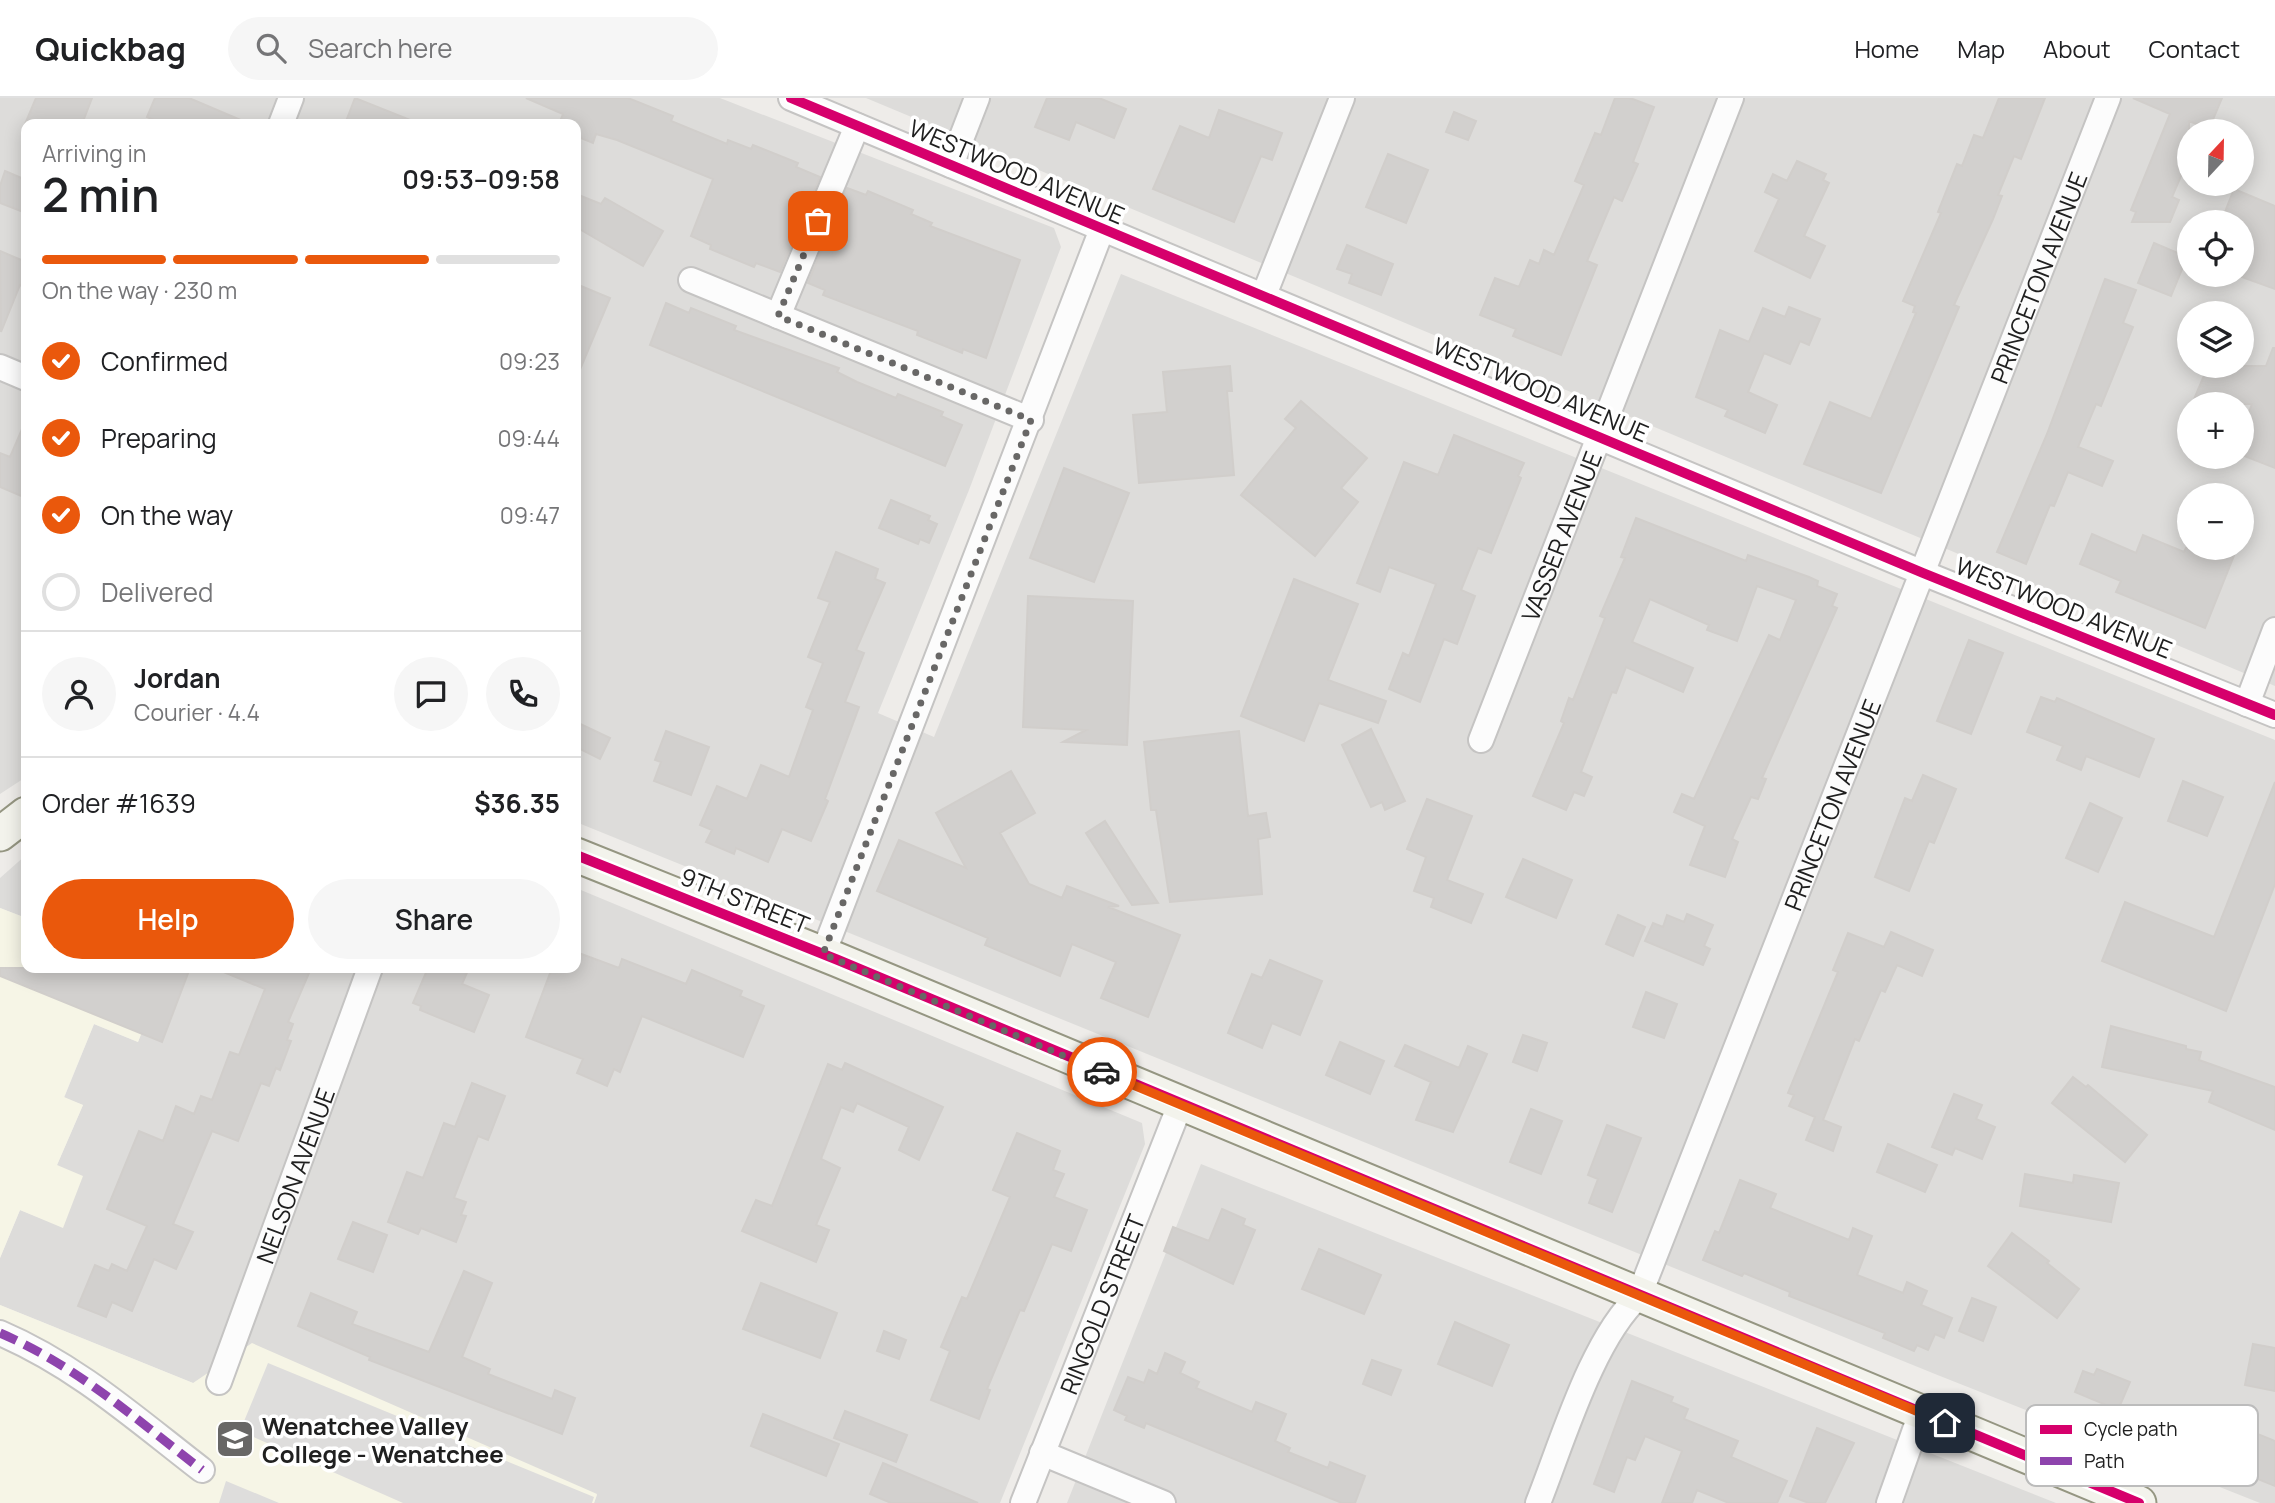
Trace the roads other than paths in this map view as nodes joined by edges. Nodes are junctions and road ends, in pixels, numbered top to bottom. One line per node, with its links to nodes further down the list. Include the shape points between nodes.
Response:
1 (291, 98): 7 (street)
2 (791, 98): 8 (street, WESTWOOD AVENUE)
3 (977, 98): 9 (street)
4 (1342, 98): 12 (street)
5 (1731, 98): 17 (street, VASSER AVENUE)
6 (2108, 98): 18 (street, PRINCETON AVENUE)
7 (283, 119)
8 (857, 126): 9 (street, WESTWOOD AVENUE); 13 (street)
9 (951, 165): 10 (street, WESTWOOD AVENUE)
10 (1102, 229): 12 (street, WESTWOOD AVENUE); 16 (street)
11 (691, 280): 13 (street)
12 (1264, 295): 17 (street, WESTWOOD AVENUE)
13 (778, 316): 16 (street)
14 (0, 367): 15 (street)
15 (21, 376)
16 (1031, 420): 26 (street)
17 (1598, 436): 18 (street, WESTWOOD AVENUE); 22 (street, VASSER AVENUE)
18 (1923, 573): 20 (street, WESTWOOD AVENUE); 29 (street, PRINCETON AVENUE)
19 (2275, 630): 20 (street)
20 (2247, 704): 21 (street, WESTWOOD AVENUE)
21 (2275, 715)
22 (1481, 740)
23 (21, 818): 24 (street)
24 (0, 834)
25 (581, 857): 26 (street, 9TH STREET)
26 (823, 954): 28 (street, 9TH STREET)
27 (368, 973): 31 (street, NELSON AVENUE)
28 (1180, 1105): 29 (street, 9TH STREET); 33 (street, RINGOLD STREET)
29 (1639, 1296): 32 (street, 9TH STREET); 39 (street, PRINCETON AVENUE, via 1621,1312 1601,1347)
30 (0, 1333): 35 (street, via 102,1390)
31 (219, 1382)
32 (1922, 1413): 34 (street, 9TH STREET); 40 (street)
33 (1042, 1453): 37 (street, RINGOLD STREET); 38 (street)
34 (2026, 1456)
35 (202, 1470)
36 (2097, 1486): 41 (street, 9TH STREET)
37 (1023, 1503)
38 (1163, 1503)
39 (1538, 1503)
40 (1889, 1503)
41 (2138, 1503)

